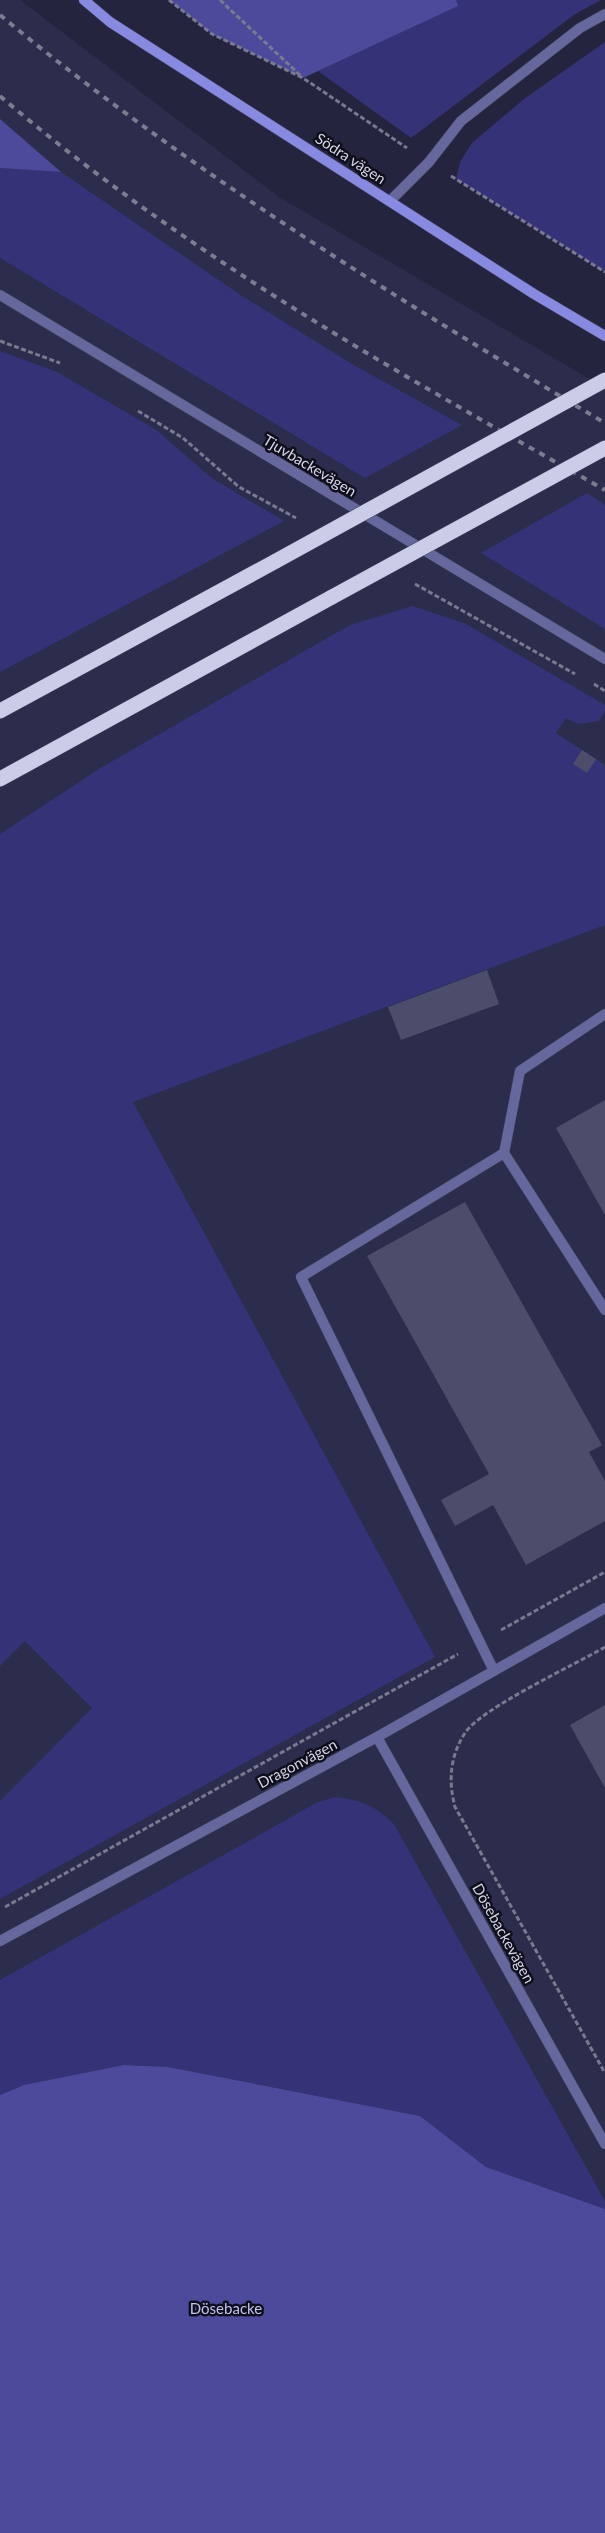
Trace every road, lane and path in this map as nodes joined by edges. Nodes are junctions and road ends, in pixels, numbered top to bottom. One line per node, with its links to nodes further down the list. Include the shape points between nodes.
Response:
1 (84, 0): 7 (main road, Södra vägen, via 110,22)
2 (169, 0): 5 (path, via 212,34)
3 (220, 0): 5 (path)
4 (605, 14): 6 (street, via 580,28 461,121)
5 (303, 78): 6 (path)
6 (429, 162): 7 (street); 8 (path)
7 (390, 200): 10 (main road, Södra vägen)
8 (605, 272)
9 (0, 296): 13 (street, Tjuvbackevägen)
10 (605, 336)
11 (605, 380): 14 (highway, bridge)
12 (605, 448): 15 (highway, bridge)
13 (605, 659)
14 (0, 711)
15 (0, 779)
16 (605, 1014): 17 (street, via 520,1071)
17 (504, 1153): 18 (street); 21 (street, via 301,1277)
18 (605, 1310)
19 (605, 1572): 21 (path)
20 (605, 1608): 23 (street, Dragonvägen)
21 (479, 1643): 23 (street); 25 (path)
22 (605, 1647): 27 (path, via 483,1715 465,1732 452,1762 450,1788 455,1806)
23 (494, 1672): 24 (street, Dragonvägen)
24 (377, 1737): 26 (street, Dragonvägen); 28 (street, Dösebackevägen)
25 (0, 1909)
26 (0, 1941)
27 (605, 2073)
28 (605, 2144)

